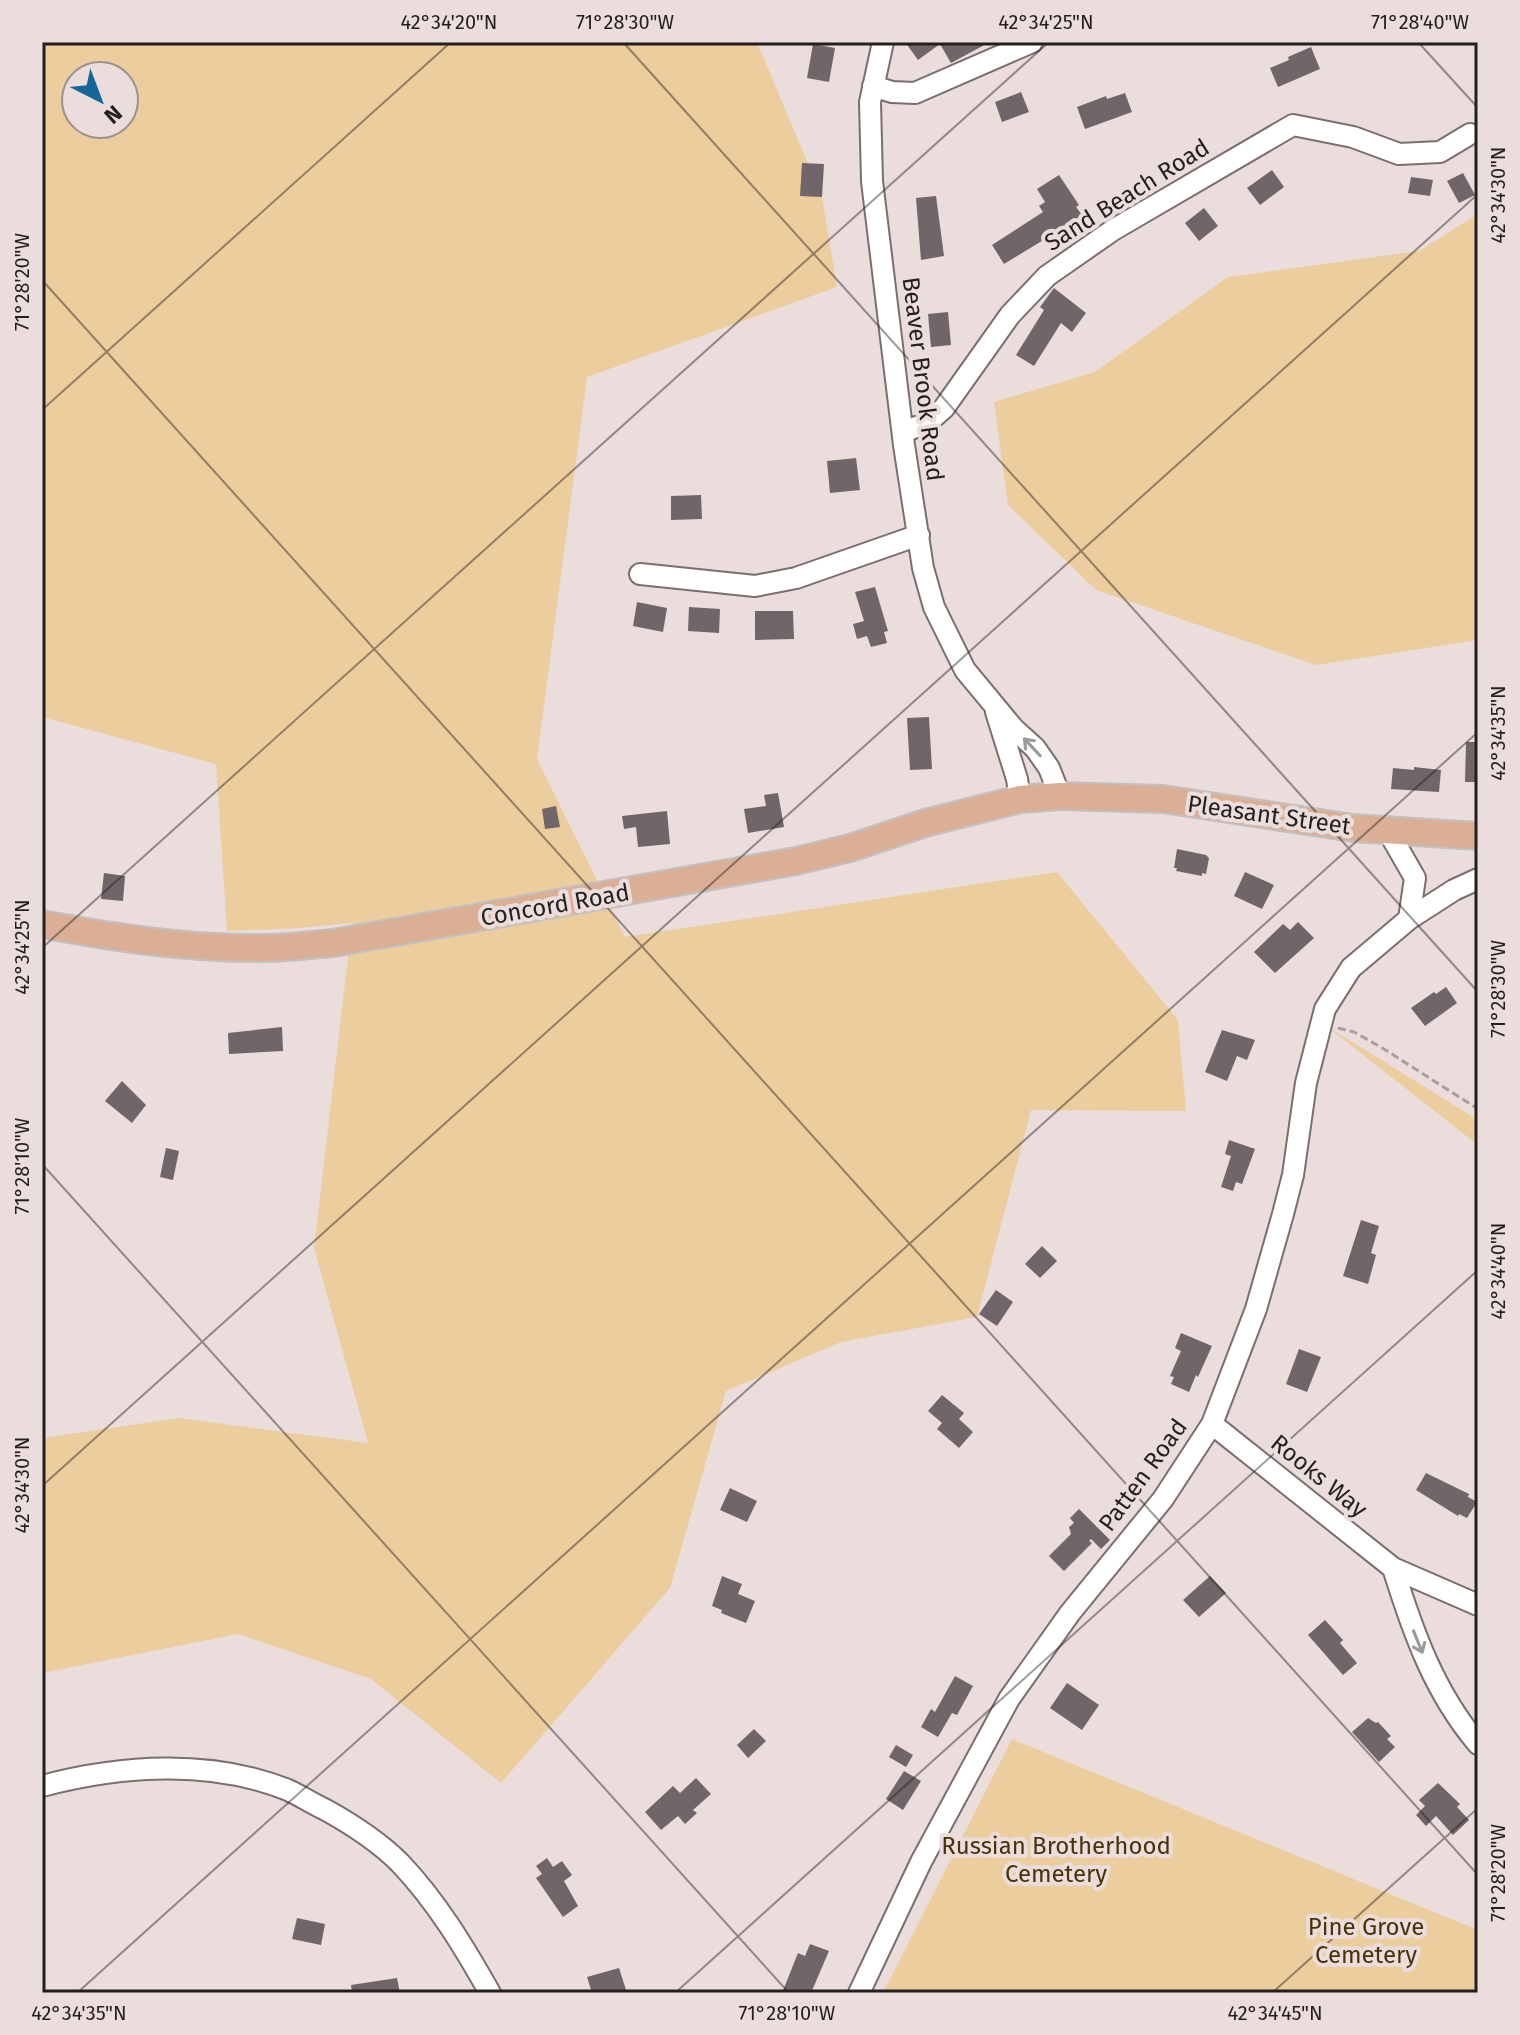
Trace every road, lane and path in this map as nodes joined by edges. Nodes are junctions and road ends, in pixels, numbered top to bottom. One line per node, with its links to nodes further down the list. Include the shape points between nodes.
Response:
1 (883, 42): 3 (street, Beaver Brook Road)
2 (1032, 42): 3 (street, via 915,93)
3 (873, 86): 5 (street, Beaver Brook Road, via 872,181)
4 (1470, 134): 5 (street, Sand Beach Road, via 1440,152 1399,154 1353,137 1293,125 1113,230 1047,276 1010,315 944,408 927,423)
5 (903, 432): 6 (street, Beaver Brook Road)
6 (919, 535): 7 (street, via 796,578 755,586); 8 (street, Beaver Brook Road, via 934,607 965,670)
7 (640, 574)
8 (993, 704): 9 (street, Beaver Brook Road, one-way to 8, via 1049,768); 10 (street, Beaver Brook Road)
9 (1060, 796): 10 (main road, Concord Road); 11 (main road, Pleasant Street, via 1163,799)
10 (1020, 799): 15 (main road, Concord Road, via 796,861 333,943 266,948 167,944)
11 (1388, 831): 12 (main road, Pleasant Street); 14 (street, via 1415,878)
12 (1478, 836)
13 (1478, 879): 14 (street, Patten Road)
14 (1409, 919): 16 (street, Patten Road, via 1351,968 1325,1009)
15 (42, 924)
16 (1322, 1024): 17 (path, via 1354,1032); 18 (street, Patten Road, via 1283,1214 1252,1323)
17 (1478, 1109)
18 (1212, 1424): 19 (street, Rooks Way); 24 (street, Patten Road, via 1163,1499 1070,1613 1009,1699 921,1862)
19 (1393, 1568): 20 (street, Rooks Way); 21 (street, one-way to 21, via 1426,1663)
20 (1478, 1605)
21 (1478, 1744)
22 (42, 1786): 23 (street, via 126,1770 185,1768 240,1775 289,1791 376,1841 400,1864 440,1910)
23 (490, 1993)
24 (859, 1993)

